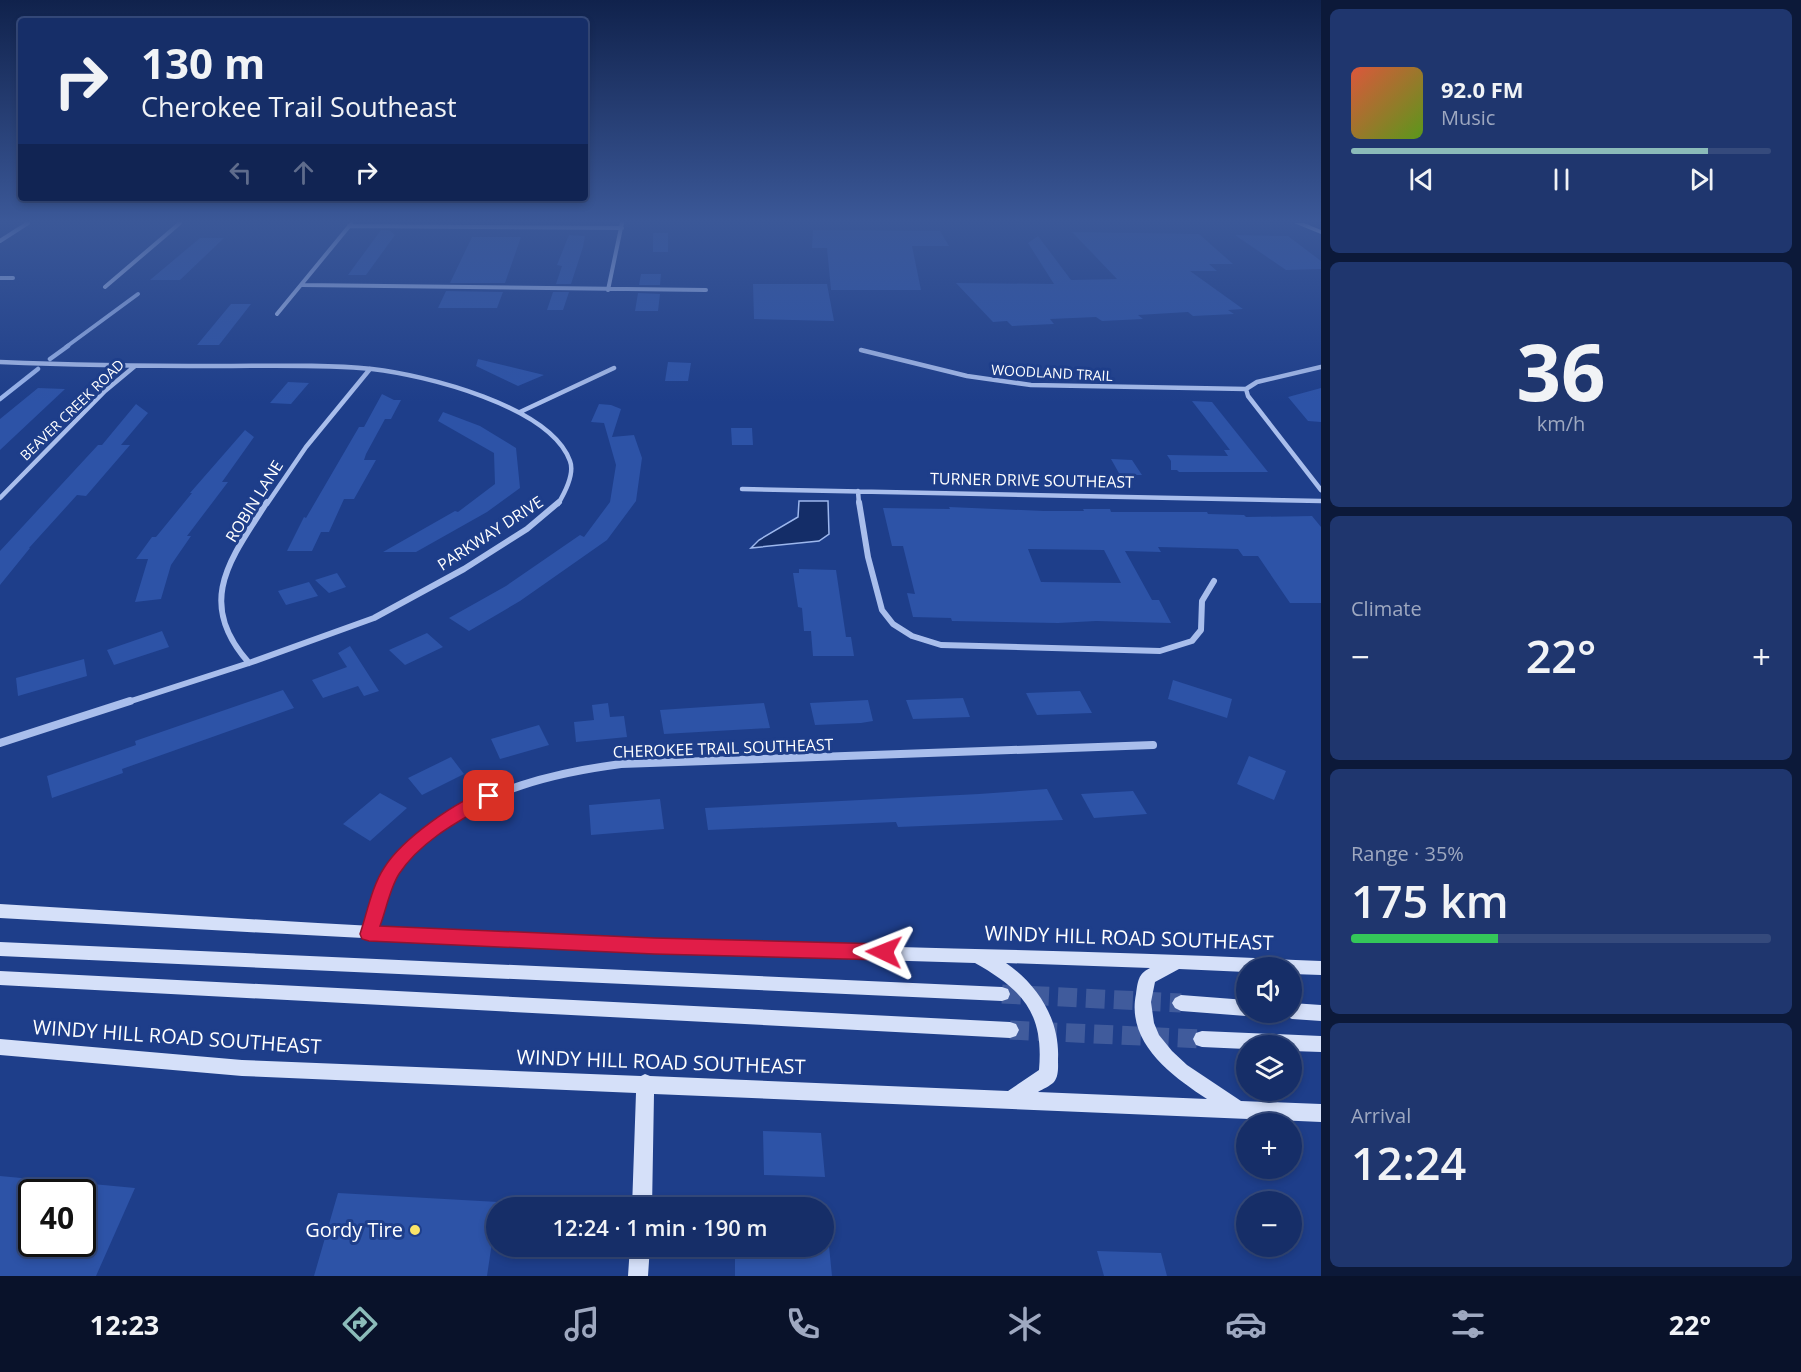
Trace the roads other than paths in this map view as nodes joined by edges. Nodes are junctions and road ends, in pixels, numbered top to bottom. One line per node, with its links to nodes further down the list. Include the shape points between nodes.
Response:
1 (110, 283): 5 (street)
2 (304, 283): 4 (street)
3 (610, 283): 6 (street)
4 (302, 285): 6 (street); 8 (street)
5 (105, 287)
6 (608, 290): 7 (street)
7 (706, 290)
8 (277, 314)
9 (861, 350): 15 (street, WOODLAND TRAIL, via 1004,382)
10 (0, 362): 11 (street, PARKWAY DRIVE)
11 (135, 365): 14 (street, PARKWAY DRIVE); 20 (street, BEAVER CREEK ROAD)
12 (1321, 367): 15 (street, via 1257,382)
13 (614, 368): 16 (street)
14 (370, 369): 16 (street, PARKWAY DRIVE, via 429,380); 23 (street, ROBIN LANE, via 292,464 226,575 221,591 223,624)
15 (1246, 389): 18 (street)
16 (520, 412): 23 (street, PARKWAY DRIVE, via 555,437 572,463 559,503 527,529 464,569 374,618)
17 (742, 489): 19 (street, TURNER DRIVE SOUTHEAST)
18 (1321, 490)
19 (858, 491): 21 (street, TURNER DRIVE SOUTHEAST); 22 (street, via 881,608 887,618 918,640 941,645 1160,651 1191,641 1201,630 1202,601)
20 (0, 498)
21 (1321, 501)
22 (1214, 581)
23 (249, 663): 24 (street, PARKWAY DRIVE)
24 (0, 743)
25 (1153, 745): 27 (street, CHEROKEE TRAIL SOUTHEAST, via 621,764 538,777 474,803 413,846 391,871)
26 (0, 911): 27 (street, WINDY HILL ROAD SOUTHEAST)
27 (369, 934): 29 (street, WINDY HILL ROAD SOUTHEAST)
28 (0, 949): 33 (street)
29 (974, 955): 30 (street, WINDY HILL ROAD SOUTHEAST); 43 (street, via 999,966 1018,984 1039,1011 1048,1031 1048,1075)
30 (1179, 961): 31 (street, WINDY HILL ROAD SOUTHEAST); 44 (street, via 1147,978 1141,998 1143,1019 1152,1040 1169,1062)
31 (1321, 969)
32 (0, 978): 38 (street)
33 (1002, 994)
34 (1180, 1003): 35 (street)
35 (1236, 1007)
36 (1302, 1012): 37 (street)
37 (1321, 1013)
38 (1010, 1030)
39 (1202, 1039): 40 (street)
40 (1321, 1044)
41 (0, 1047): 42 (street, WINDY HILL ROAD SOUTHEAST, via 242,1068)
42 (645, 1083): 43 (street, WINDY HILL ROAD SOUTHEAST); 46 (street)
43 (1011, 1100): 44 (street, WINDY HILL ROAD SOUTHEAST)
44 (1236, 1108): 45 (street, WINDY HILL ROAD SOUTHEAST)
45 (1321, 1113)
46 (642, 1197)
47 (639, 1257): 48 (street)
48 (638, 1276)

